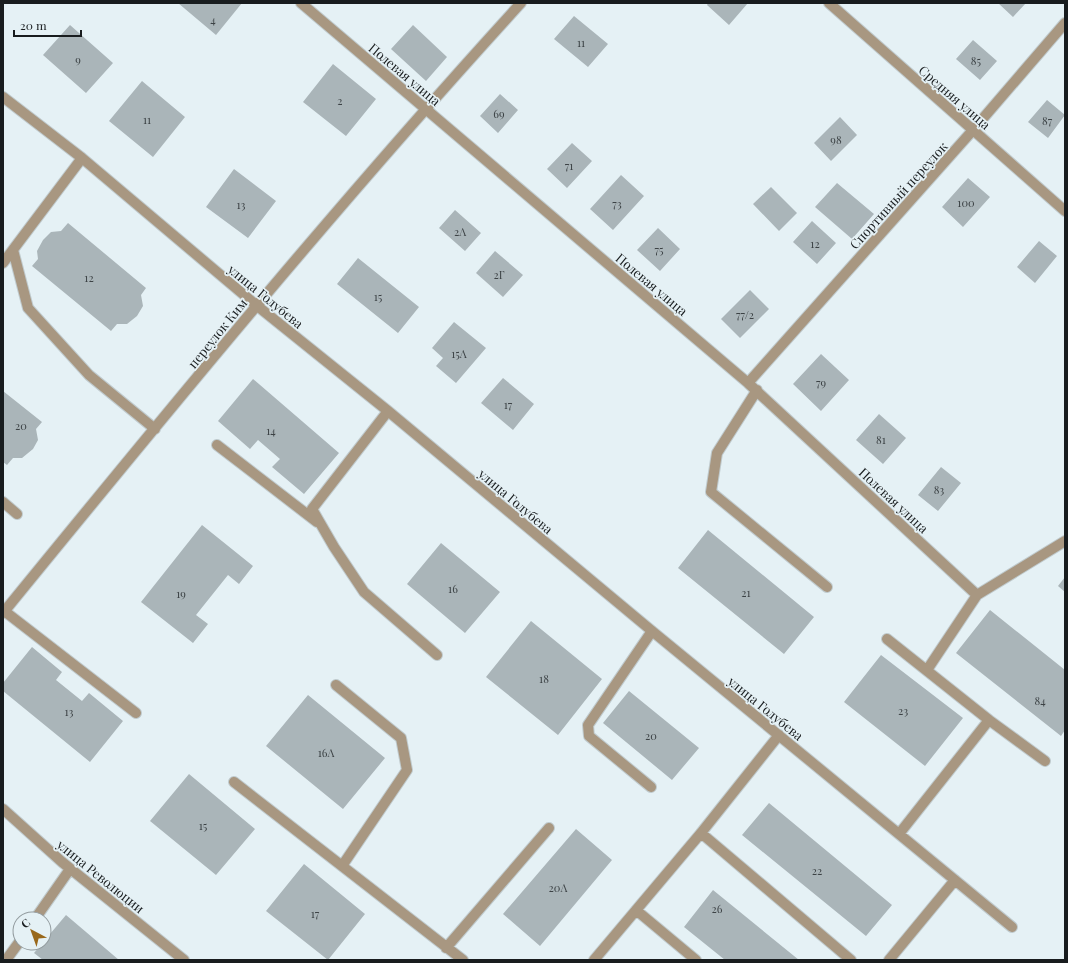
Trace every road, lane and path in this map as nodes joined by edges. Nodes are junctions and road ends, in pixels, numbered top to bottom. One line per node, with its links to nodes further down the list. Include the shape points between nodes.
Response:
1 (301, 3): 6 (street, Полевая улица)
2 (521, 3): 6 (street, переулок Ким)
3 (828, 3): 7 (street, Средняя улица)
4 (1065, 23): 7 (street, Спортивный переулок)
5 (3, 97): 8 (street, улица Голубева)
6 (426, 108): 12 (street, переулок Ким); 13 (street, Полевая улица)
7 (973, 130): 9 (street, Средняя улица); 13 (street, Спортивный переулок)
8 (82, 158): 10 (street); 12 (street, улица Голубева)
9 (1065, 211)
10 (13, 250): 11 (street); 16 (street, via 28,308 89,375)
11 (3, 263)
12 (256, 306): 15 (street, улица Голубева); 16 (street, переулок Ким)
13 (748, 382): 14 (street, Полевая улица)
14 (757, 390): 22 (street, via 717,452 711,492); 23 (street, Полевая улица)
15 (388, 411): 20 (street, via 312,509); 25 (street, улица Голубева)
16 (155, 429): 24 (street, переулок Ким)
17 (217, 445): 20 (street)
18 (3, 502): 19 (street)
19 (17, 514)
20 (322, 526): 27 (street, via 364,592)
21 (1065, 541): 23 (street)
22 (826, 587)
23 (977, 595): 28 (street)
24 (3, 611): 30 (street)
25 (652, 631): 32 (street, улица Голубева); 35 (street, via 588,725 589,736)
26 (887, 639): 28 (street)
27 (437, 655)
28 (927, 670): 31 (street)
29 (336, 685): 40 (street, via 401,738 406,770)
30 (136, 713)
31 (989, 720): 33 (street); 39 (street)
32 (779, 735): 38 (street); 39 (street, улица Голубева)
33 (1045, 761)
34 (234, 782): 40 (street)
35 (651, 787)
36 (3, 809): 41 (street, улица Революции)
37 (548, 828): 46 (street)
38 (701, 833): 43 (street); 53 (street)
39 (900, 834): 42 (street, улица Голубева)
40 (342, 866): 46 (street)
41 (70, 868): 44 (street); 49 (street, улица Революции)
42 (955, 880): 45 (street, улица Голубева); 54 (street)
43 (636, 910): 51 (street); 52 (street)
44 (40, 911)
45 (1012, 927)
46 (446, 948): 50 (street)
47 (13, 951): 48 (street)
48 (6, 960)
49 (184, 960)
50 (463, 960)
51 (594, 960)
52 (696, 960)
53 (851, 960)
54 (889, 960)

